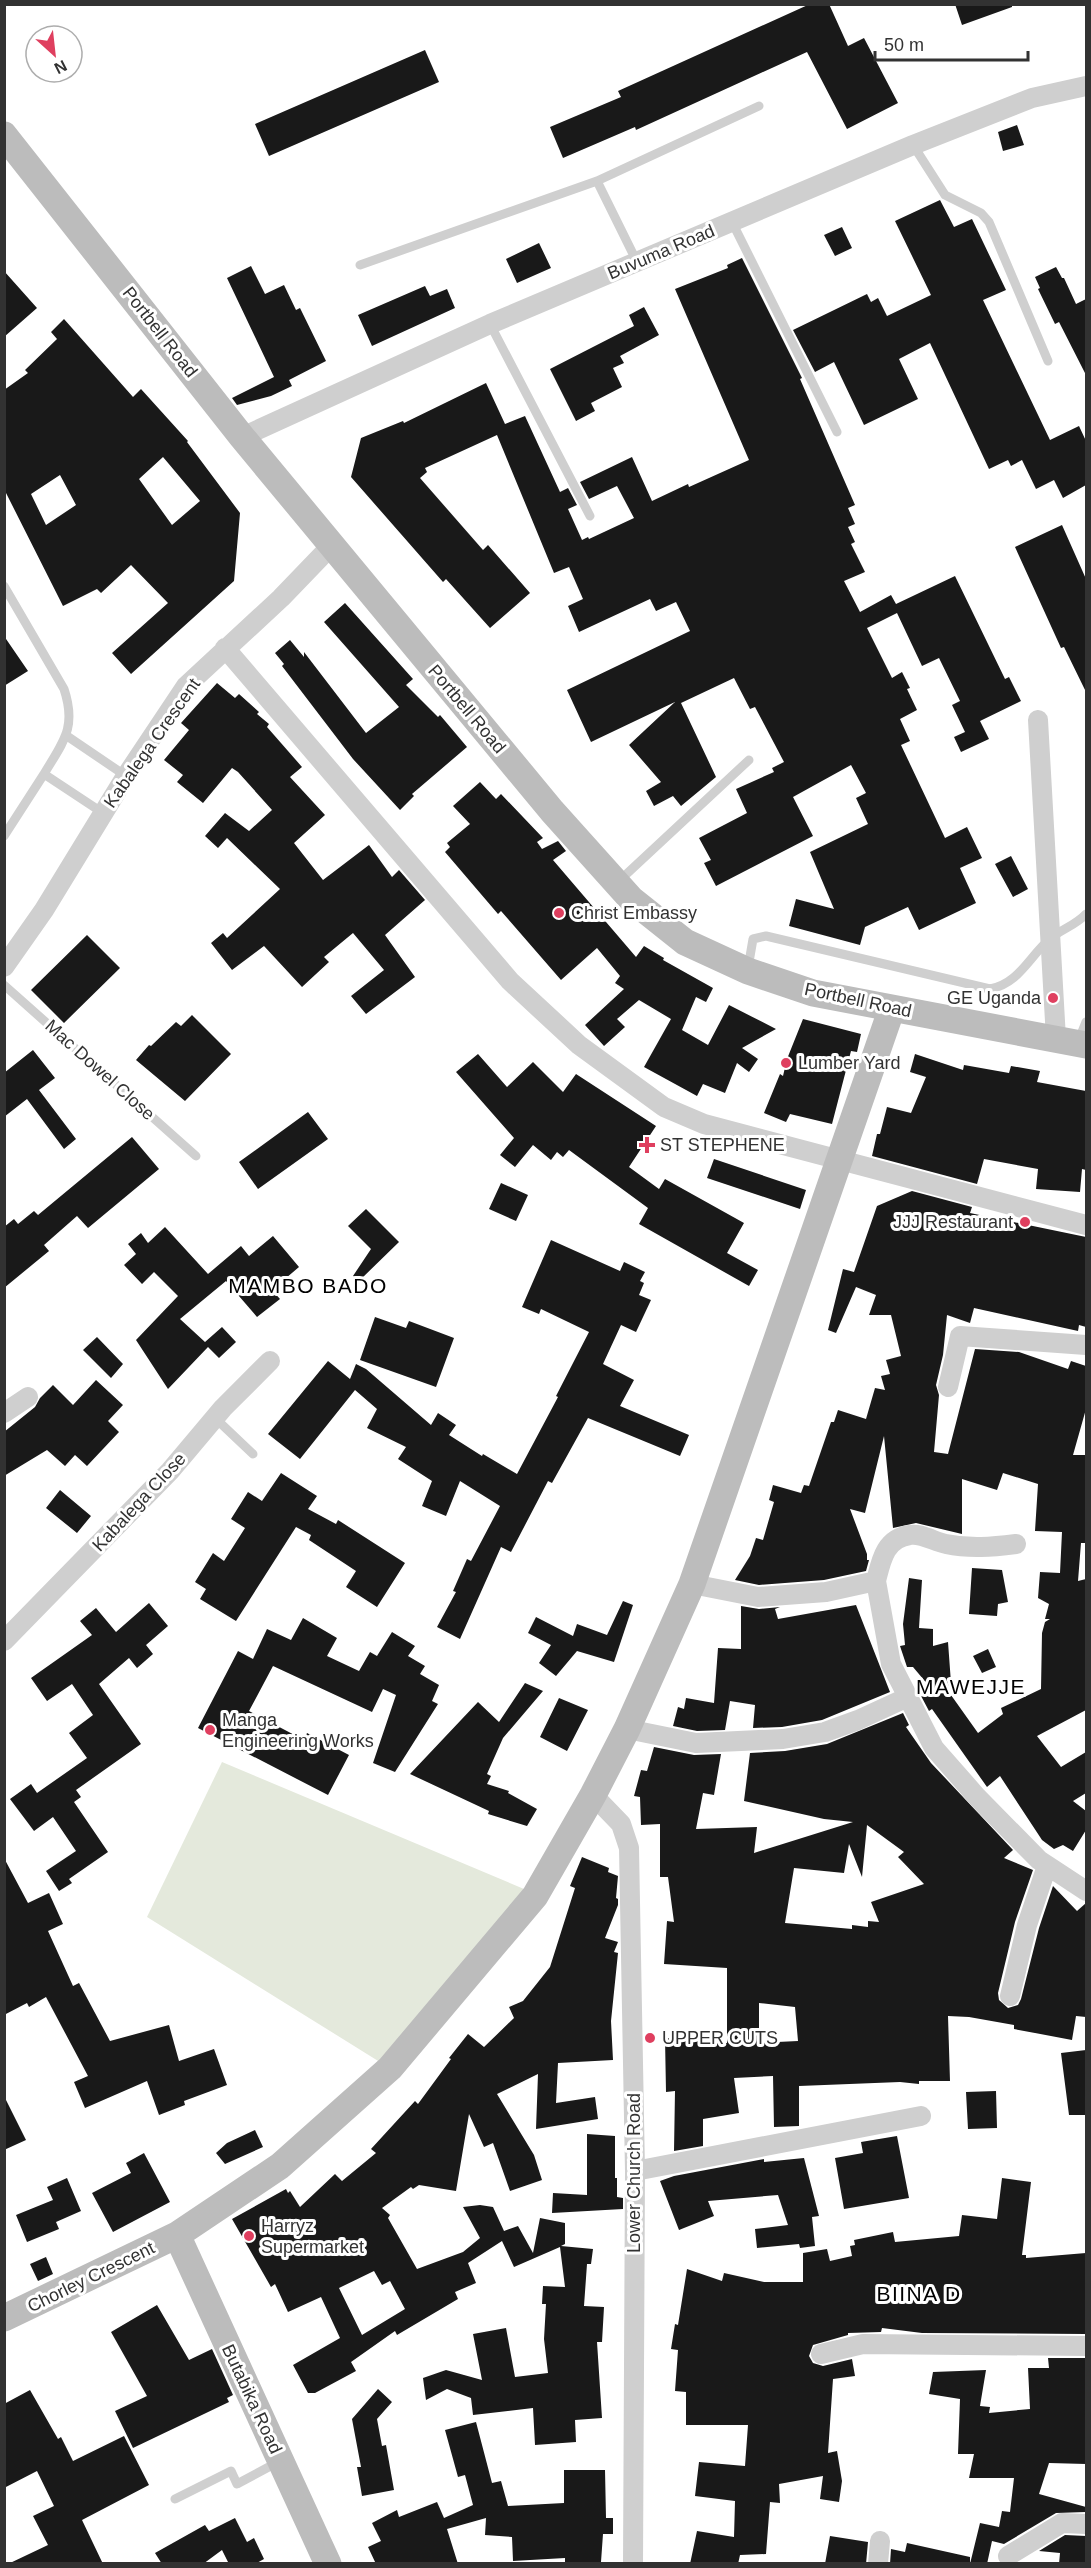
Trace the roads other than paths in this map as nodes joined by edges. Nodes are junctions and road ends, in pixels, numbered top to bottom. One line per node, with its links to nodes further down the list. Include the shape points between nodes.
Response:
1 (1086, 86): 4 (street, Buvuma Road, via 1032,98)
2 (759, 106): 5 (lane)
3 (4, 135): 12 (main road, Portbell Road)
4 (913, 145): 6 (street, Buvuma Road); 10 (lane, via 945,195 981,213 989,222)
5 (597, 181): 7 (lane); 8 (lane)
6 (732, 222): 7 (street, Buvuma Road); 11 (lane)
7 (637, 262): 9 (street, Buvuma Road)
8 (360, 265)
9 (490, 324): 12 (street, Buvuma Road); 13 (lane)
10 (1047, 361)
11 (837, 432)
12 (242, 437): 14 (main road, Portbell Road)
13 (590, 516)
14 (332, 545): 16 (street, Kabalega Crescent); 24 (main road, Portbell Road)
15 (4, 586): 18 (lane, via 64,689 70,707)
16 (225, 648): 21 (street, Kabalega Crescent, via 186,686); 33 (street, via 510,981 579,1045 664,1107 704,1124)
17 (1038, 720): 26 (street)
18 (67, 736): 20 (lane); 21 (lane)
19 (749, 760): 24 (lane)
20 (44, 774): 22 (lane); 23 (lane)
21 (126, 776): 22 (street, Kabalega Crescent)
22 (103, 813): 27 (street, Kabalega Crescent)
23 (4, 836)
24 (616, 883): 28 (main road, Portbell Road, via 685,942)
25 (1086, 914): 26 (lane)
26 (1051, 938): 28 (lane, via 1021,972 1003,986 990,989 766,936 753,939); 31 (street)
27 (4, 967)
28 (748, 971): 30 (main road, Portbell Road, via 813,993)
29 (4, 985): 32 (lane, Mac Dowel Close)
30 (892, 1008): 31 (main road, Portbell Road); 33 (main road, Chorley Crescent)
31 (1077, 1037)
32 (196, 1156)
33 (840, 1162): 34 (street); 44 (main road, Chorley Crescent)
34 (1086, 1225)
35 (1086, 1345): 37 (street, via 960,1336)
36 (270, 1361): 40 (street, Kabalega Close)
37 (948, 1387)
38 (28, 1397): 39 (street)
39 (4, 1413)
40 (215, 1418): 41 (lane); 45 (street, Kabalega Close, via 170,1472)
41 (253, 1454)
42 (1016, 1544): 43 (street, via 981,1549 910,1535 884,1550)
43 (876, 1581): 44 (street, via 826,1592 758,1597); 46 (street, via 891,1664)
44 (692, 1584): 47 (main road, Chorley Crescent)
45 (4, 1641)
46 (908, 1697): 47 (street, via 825,1732 783,1739 696,1743); 49 (street, via 934,1748)
47 (627, 1729): 48 (main road, Chorley Crescent)
48 (593, 1796): 53 (street, Lower Church Road, via 621,1824 629,1848); 54 (main road, Chorley Crescent, via 535,1896 390,2068 279,2166)
49 (1047, 1866): 50 (street); 51 (street, via 1027,1925)
50 (1086, 1891)
51 (1010, 1996)
52 (921, 2116): 53 (street)
53 (635, 2171): 64 (street, Lower Church Road)
54 (177, 2235): 55 (main road, Chorley Crescent); 58 (main road, Butabika Road)
55 (4, 2318)
56 (1086, 2346): 57 (street, via 863,2344)
57 (821, 2354)
58 (280, 2460): 59 (lane, via 237,2484 231,2471); 63 (main road, Butabika Road)
59 (175, 2499)
60 (1086, 2524): 62 (street, via 1062,2523)
61 (880, 2541): 65 (street)
62 (1008, 2556)
63 (328, 2564)
64 (633, 2564)
65 (878, 2564)

